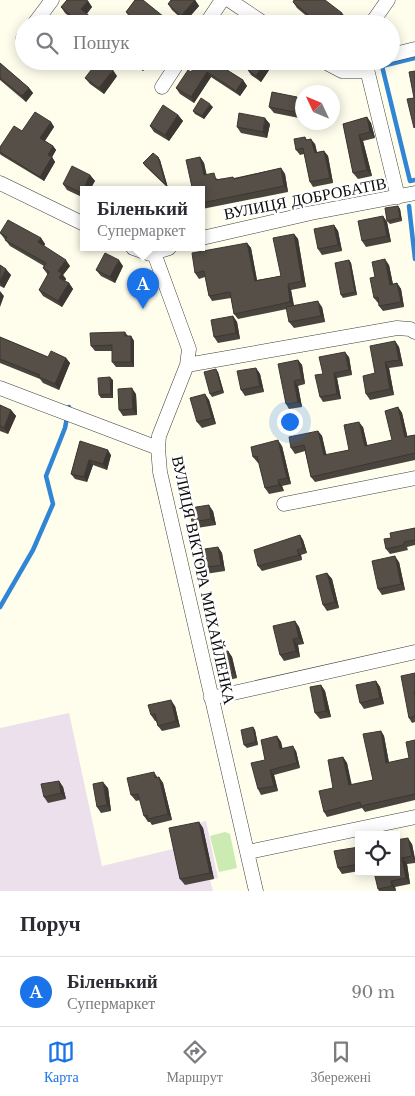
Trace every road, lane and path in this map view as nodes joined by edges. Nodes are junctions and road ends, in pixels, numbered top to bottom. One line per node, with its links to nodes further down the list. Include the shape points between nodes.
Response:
1 (52, 0): 5 (street)
2 (222, 0): 6 (street)
3 (229, 0): 7 (street)
4 (388, 0): 8 (street)
5 (41, 15)
6 (212, 15)
7 (252, 15)
8 (378, 15)
9 (415, 49): 10 (street)
10 (400, 53)
11 (174, 70): 13 (street)
12 (367, 70): 16 (street)
13 (162, 87)
14 (0, 183): 17 (street)
15 (415, 193): 16 (street, ВУЛИЦЯ ДОБРОБАТІВ)
16 (398, 197): 18 (street, ВУЛИЦЯ ДОБРОБАТІВ)
17 (80, 222)
18 (205, 237)
19 (140, 251): 21 (street)
20 (160, 251): 21 (street)
21 (154, 253): 23 (street, ВУЛИЦЯ ВІКТОРА МИХАЙЛЕНКА, via 188,343)
22 (415, 332): 23 (street, via 397,328)
23 (187, 365): 25 (street, ВУЛИЦЯ ВІКТОРА МИХАЙЛЕНКА, via 162,427)
24 (0, 388): 25 (street)
25 (158, 448): 29 (street, ВУЛИЦЯ ВІКТОРА МИХАЙЛЕНКА, via 162,481)
26 (415, 478): 27 (street)
27 (284, 504)
28 (415, 652): 29 (street)
29 (211, 698): 31 (street, ВУЛИЦЯ ВІКТОРА МИХАЙЛЕНКА)
30 (415, 817): 31 (street)
31 (248, 852): 32 (street, ВУЛИЦЯ ВІКТОРА МИХАЙЛЕНКА)
32 (256, 891)

